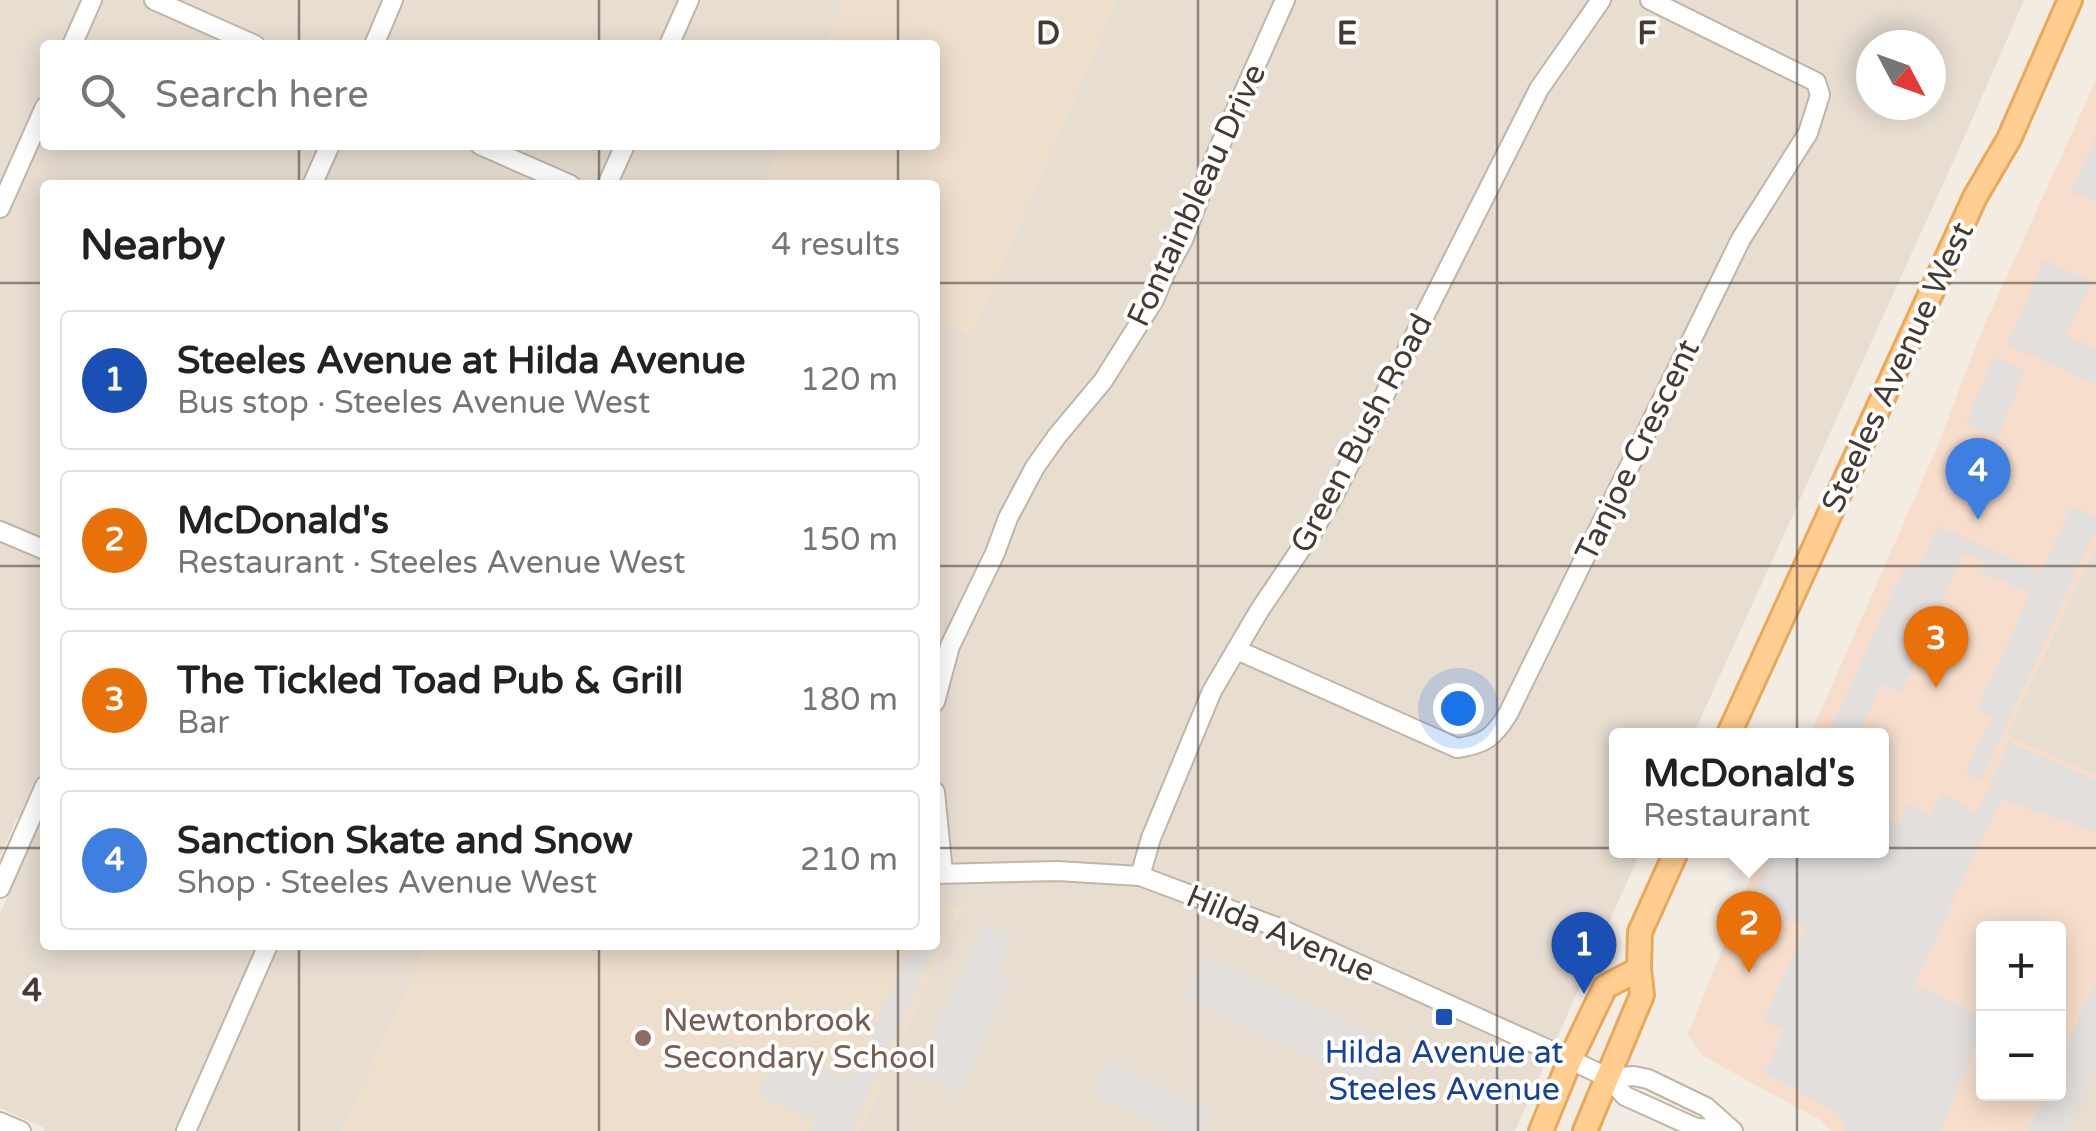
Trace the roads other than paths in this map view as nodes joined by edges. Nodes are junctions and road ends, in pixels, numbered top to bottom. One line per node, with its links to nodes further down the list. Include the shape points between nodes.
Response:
1 (92, 0): 9 (street)
2 (154, 0): 10 (street)
3 (393, 0): 11 (street)
4 (689, 0): 12 (street)
5 (1286, 0): 24 (street, Fontainbleau Drive, via 1154,300 1103,381 1046,451 1008,518)
6 (1601, 0): 23 (street, Green Bush Road, via 1539,89 1332,498)
7 (1650, 0): 23 (street, Tanjoe Crescent, via 1816,82 1820,94 1808,134 1741,239 1508,714 1494,736 1457,748)
8 (2070, 0): 25 (main road, Steeles Avenue West)
9 (74, 40)
10 (244, 40)
11 (376, 40)
12 (671, 40)
13 (40, 117): 20 (street)
14 (328, 150): 17 (street)
15 (491, 150): 18 (street)
16 (622, 150): 19 (street)
17 (314, 180)
18 (560, 180)
19 (609, 180)
20 (0, 208)
21 (0, 530): 22 (street)
22 (40, 548)
23 (1237, 650): 29 (street, Green Bush Road, via 1212,691)
24 (940, 683)
25 (1732, 728)
26 (40, 797): 30 (street)
27 (1673, 858): 32 (main road, via 1640,932)
28 (940, 874): 29 (street, Hilda Avenue)
29 (1140, 876): 33 (street, Hilda Avenue, via 1274,926)
30 (0, 888)
31 (266, 950): 38 (street)
32 (1639, 968): 33 (main road, via 1605,987); 34 (main road, via 1642,994)
33 (1570, 1060): 34 (street, Hilda Avenue); 39 (main road)
34 (1609, 1078): 36 (street, Hilda Avenue, via 1648,1079 1706,1107); 40 (main road)
35 (0, 1122): 37 (street)
36 (1731, 1130)
37 (20, 1131)
38 (186, 1131)
39 (1541, 1131)
40 (1584, 1131)

